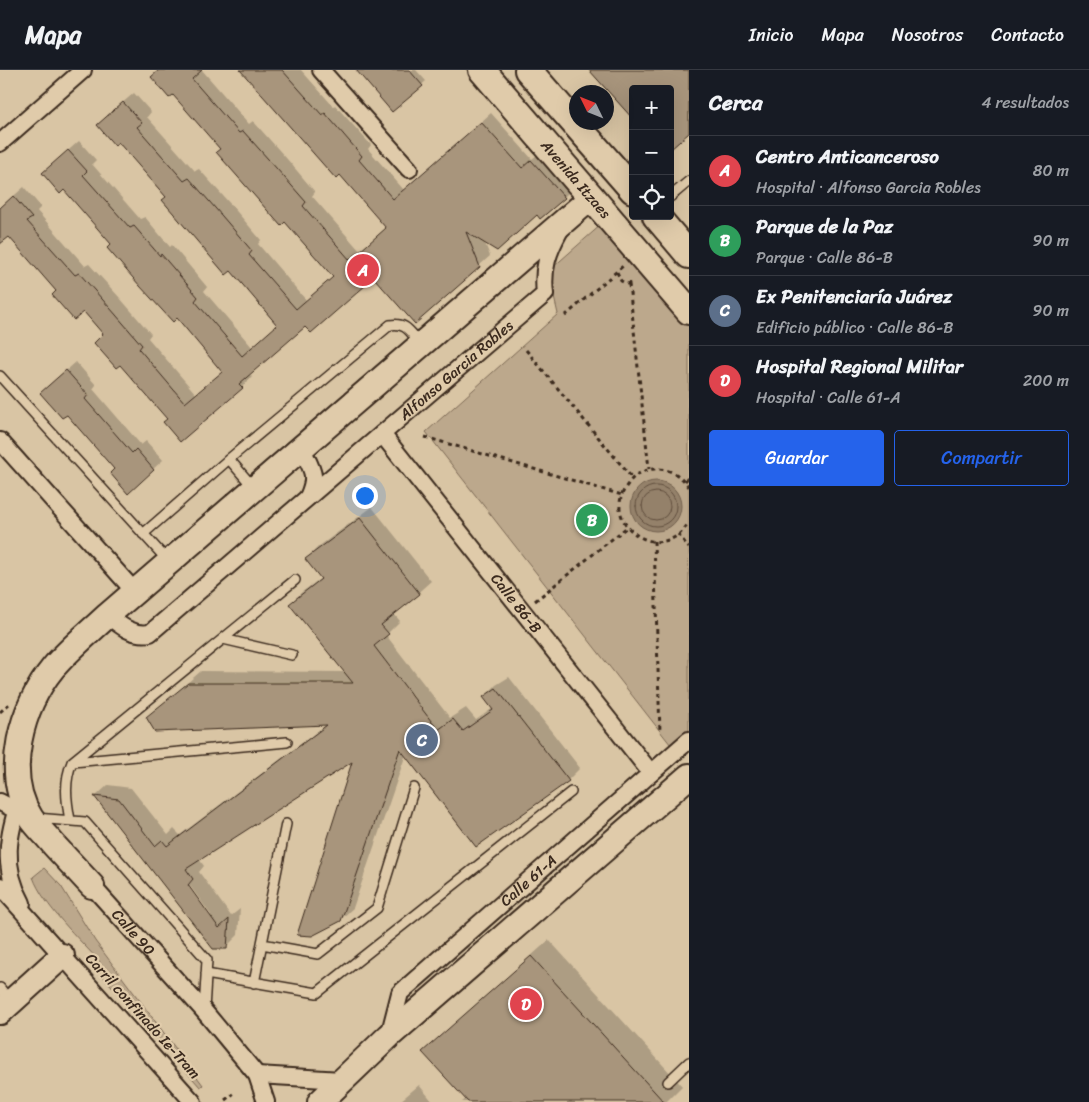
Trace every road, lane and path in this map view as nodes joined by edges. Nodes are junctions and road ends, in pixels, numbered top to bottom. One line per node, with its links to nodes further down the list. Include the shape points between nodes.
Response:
1 (84, 70): 5 (street)
2 (321, 70): 6 (street)
3 (482, 70): 10 (main road, Avenida Itzaes)
4 (528, 70): 8 (main road)
5 (0, 142)
6 (409, 168)
7 (689, 181): 9 (lane)
8 (629, 185)
9 (674, 194)
10 (592, 197): 11 (street, Alfonso Garcia Robles); 18 (main road, Avenida Itzaes)
11 (565, 220): 20 (street, Alfonso Garcia Robles); 23 (street, Alfonso Garcia Robles, via 546,261 545,294)
12 (659, 220): 13 (main road)
13 (689, 254)
14 (628, 262): 15 (path)
15 (618, 270): 17 (path, via 619,279); 19 (path)
16 (636, 280): 17 (path)
17 (629, 284): 28 (path)
18 (689, 311)
19 (565, 316)
20 (422, 345): 26 (street, Alfonso Garcia Robles); 27 (lane, via 405,327 390,325)
21 (526, 350): 30 (path)
22 (0, 376): 38 (lane)
23 (382, 434): 35 (street, Alfonso Garcia Robles); 45 (street, Calle 86-B)
24 (425, 437): 34 (path)
25 (0, 442): 44 (street)
26 (302, 450): 33 (street, Alfonso Garcia Robles); 35 (street, via 313,474 314,484)
27 (230, 459): 33 (lane); 38 (lane)
28 (648, 470): 30 (path); 31 (path, via 669,470)
29 (689, 477): 31 (path)
30 (632, 478): 34 (path)
31 (685, 481): 32 (path)
32 (689, 488)
33 (255, 490): 42 (street, Alfonso Garcia Robles)
34 (622, 496): 37 (path, via 620,508)
35 (308, 497): 46 (street, Alfonso Garcia Robles, via 150,633 131,631)
36 (689, 522): 39 (path)
37 (627, 527): 40 (path, via 640,538); 45 (path)
38 (144, 534): 42 (lane)
39 (678, 534): 40 (path); 41 (path)
40 (654, 542): 51 (path)
41 (689, 548)
42 (169, 563): 44 (street, Alfonso Garcia Robles)
43 (295, 580): 47 (lane)
44 (135, 592): 46 (street, Alfonso Garcia Robles)
45 (522, 611): 55 (street, Calle 86-B)
46 (108, 615): 59 (street, Alfonso Garcia Robles, via 54,667 33,700 18,753)
47 (223, 640): 48 (lane); 54 (lane)
48 (292, 655)
49 (9, 703): 50 (path)
50 (0, 712)
51 (660, 732)
52 (689, 740): 55 (street, Calle 61-A)
53 (287, 742): 54 (lane)
54 (72, 762): 60 (lane, via 66,791)
55 (651, 773): 71 (street, Calle 61-A, via 400,993)
56 (689, 776): 71 (street, Calle 61-A)
57 (414, 788): 65 (lane, via 377,908 318,954)
58 (572, 792): 68 (lane, via 317,994)
59 (17, 806): 60 (lane); 63 (street, Calle 90); 64 (street, via 9,842 9,867 14,887)
60 (70, 820): 67 (lane, via 86,822 207,960)
61 (286, 824): 65 (lane)
62 (0, 886): 64 (street)
63 (92, 886): 70 (street, Calle 90)
64 (34, 925): 66 (street)
65 (262, 944): 68 (lane)
66 (62, 956): 69 (street); 78 (street); 79 (lane, Carril confinado Ie-Tram, via 70,954)
67 (206, 974): 68 (lane); 70 (lane)
68 (254, 983)
69 (4, 1001)
70 (204, 1011): 73 (street, Calle 90)
71 (389, 1036): 74 (street, Calle 61-A)
72 (689, 1062): 75 (lane)
73 (257, 1075): 74 (street); 80 (street, Calle 90)
74 (342, 1080): 81 (street, Calle 61-A)
75 (668, 1082)
76 (233, 1094): 77 (path)
77 (225, 1100)
78 (194, 1102)
79 (202, 1102)
80 (266, 1102)
81 (320, 1102)

